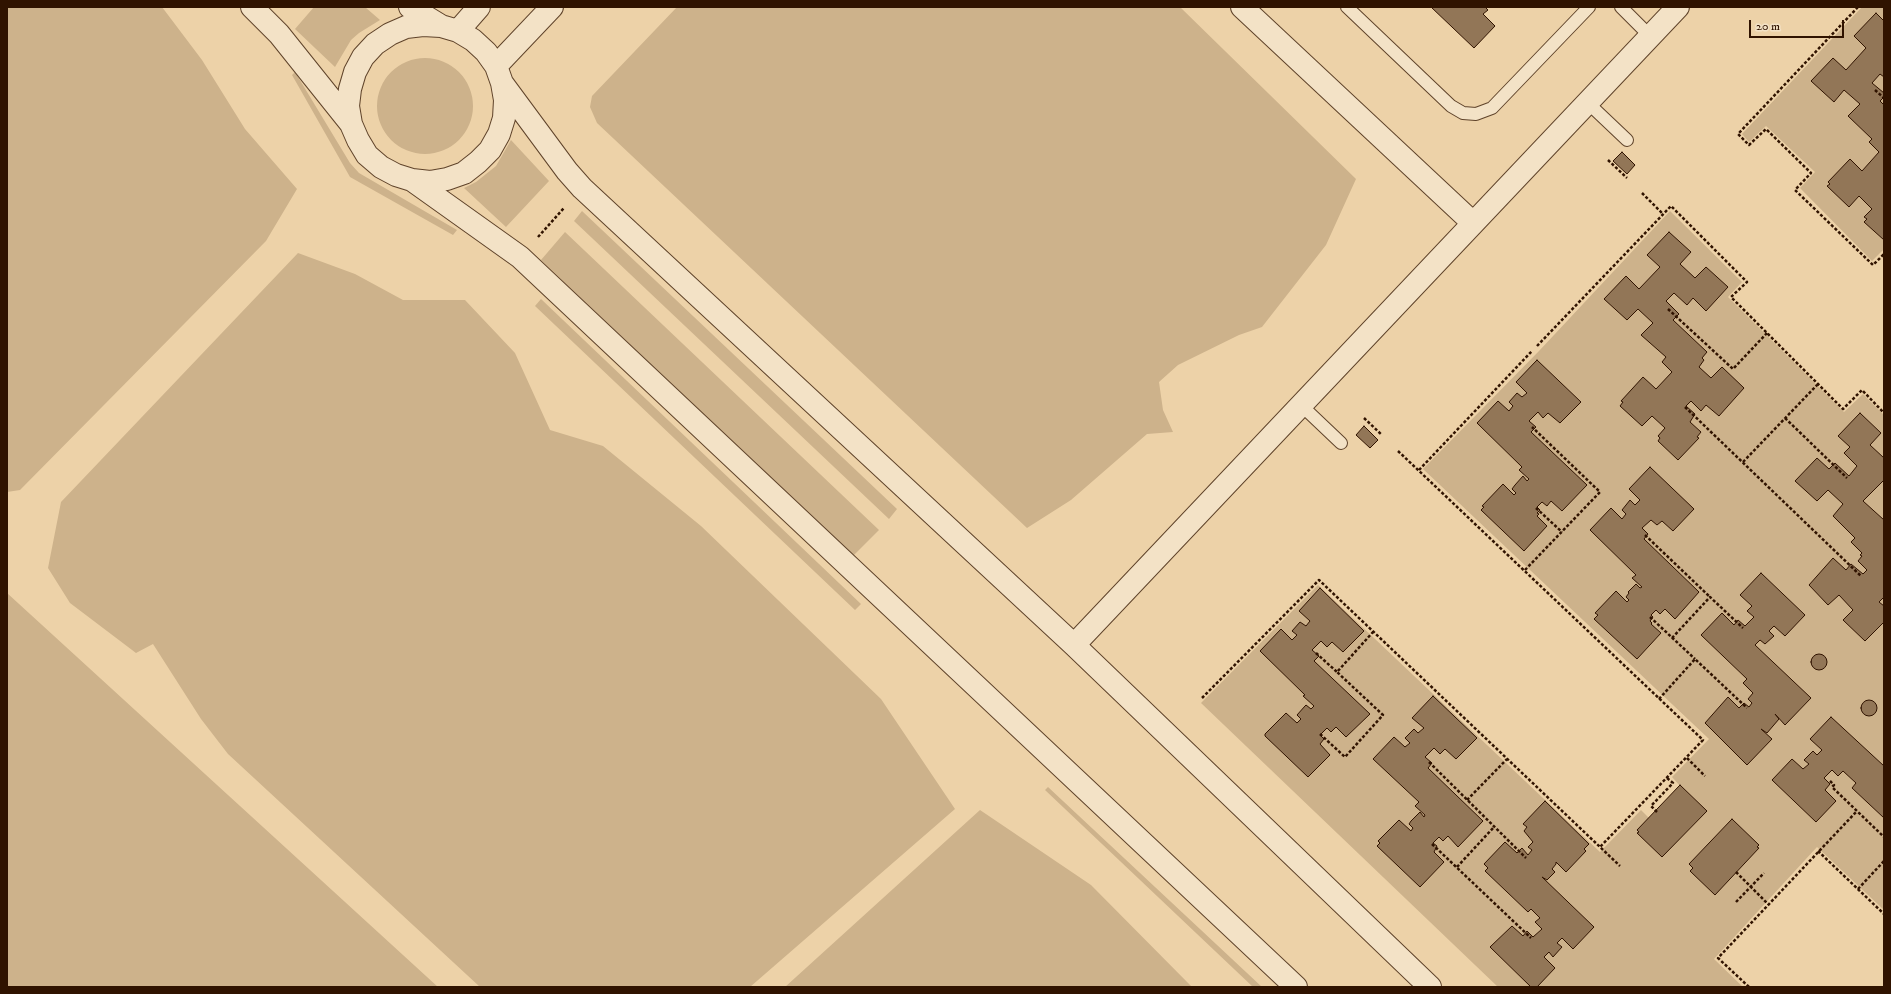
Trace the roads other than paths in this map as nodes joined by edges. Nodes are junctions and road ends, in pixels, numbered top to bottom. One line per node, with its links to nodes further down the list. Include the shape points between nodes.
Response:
1 (252, 7): 14 (street, via 279,34)
2 (410, 7): 10 (street)
3 (479, 7): 10 (street)
4 (552, 7): 12 (street)
5 (1242, 7): 17 (street)
6 (1347, 7): 7 (lane, via 1451,106 1463,113 1476,114 1492,108)
7 (1589, 7)
8 (1621, 7): 11 (lane)
9 (1678, 7): 11 (street)
10 (449, 28): 12 (street, via 473,40 486,52); 14 (street, via 423,25 406,27 375,44 363,57 355,72 349,100)
11 (1650, 36): 13 (street)
12 (499, 74): 16 (street, via 505,100 504,118 490,150 464,173 430,182); 20 (street, via 567,171 582,188)
13 (1588, 103): 15 (lane); 17 (street)
14 (351, 124): 16 (street, via 367,155 396,176)
15 (1627, 140)
16 (412, 180): 21 (street, via 520,257)
17 (1474, 223): 18 (street)
18 (1302, 405): 19 (lane); 20 (street)
19 (1341, 443)
20 (1074, 645): 22 (street)
21 (1296, 987)
22 (1430, 987)

